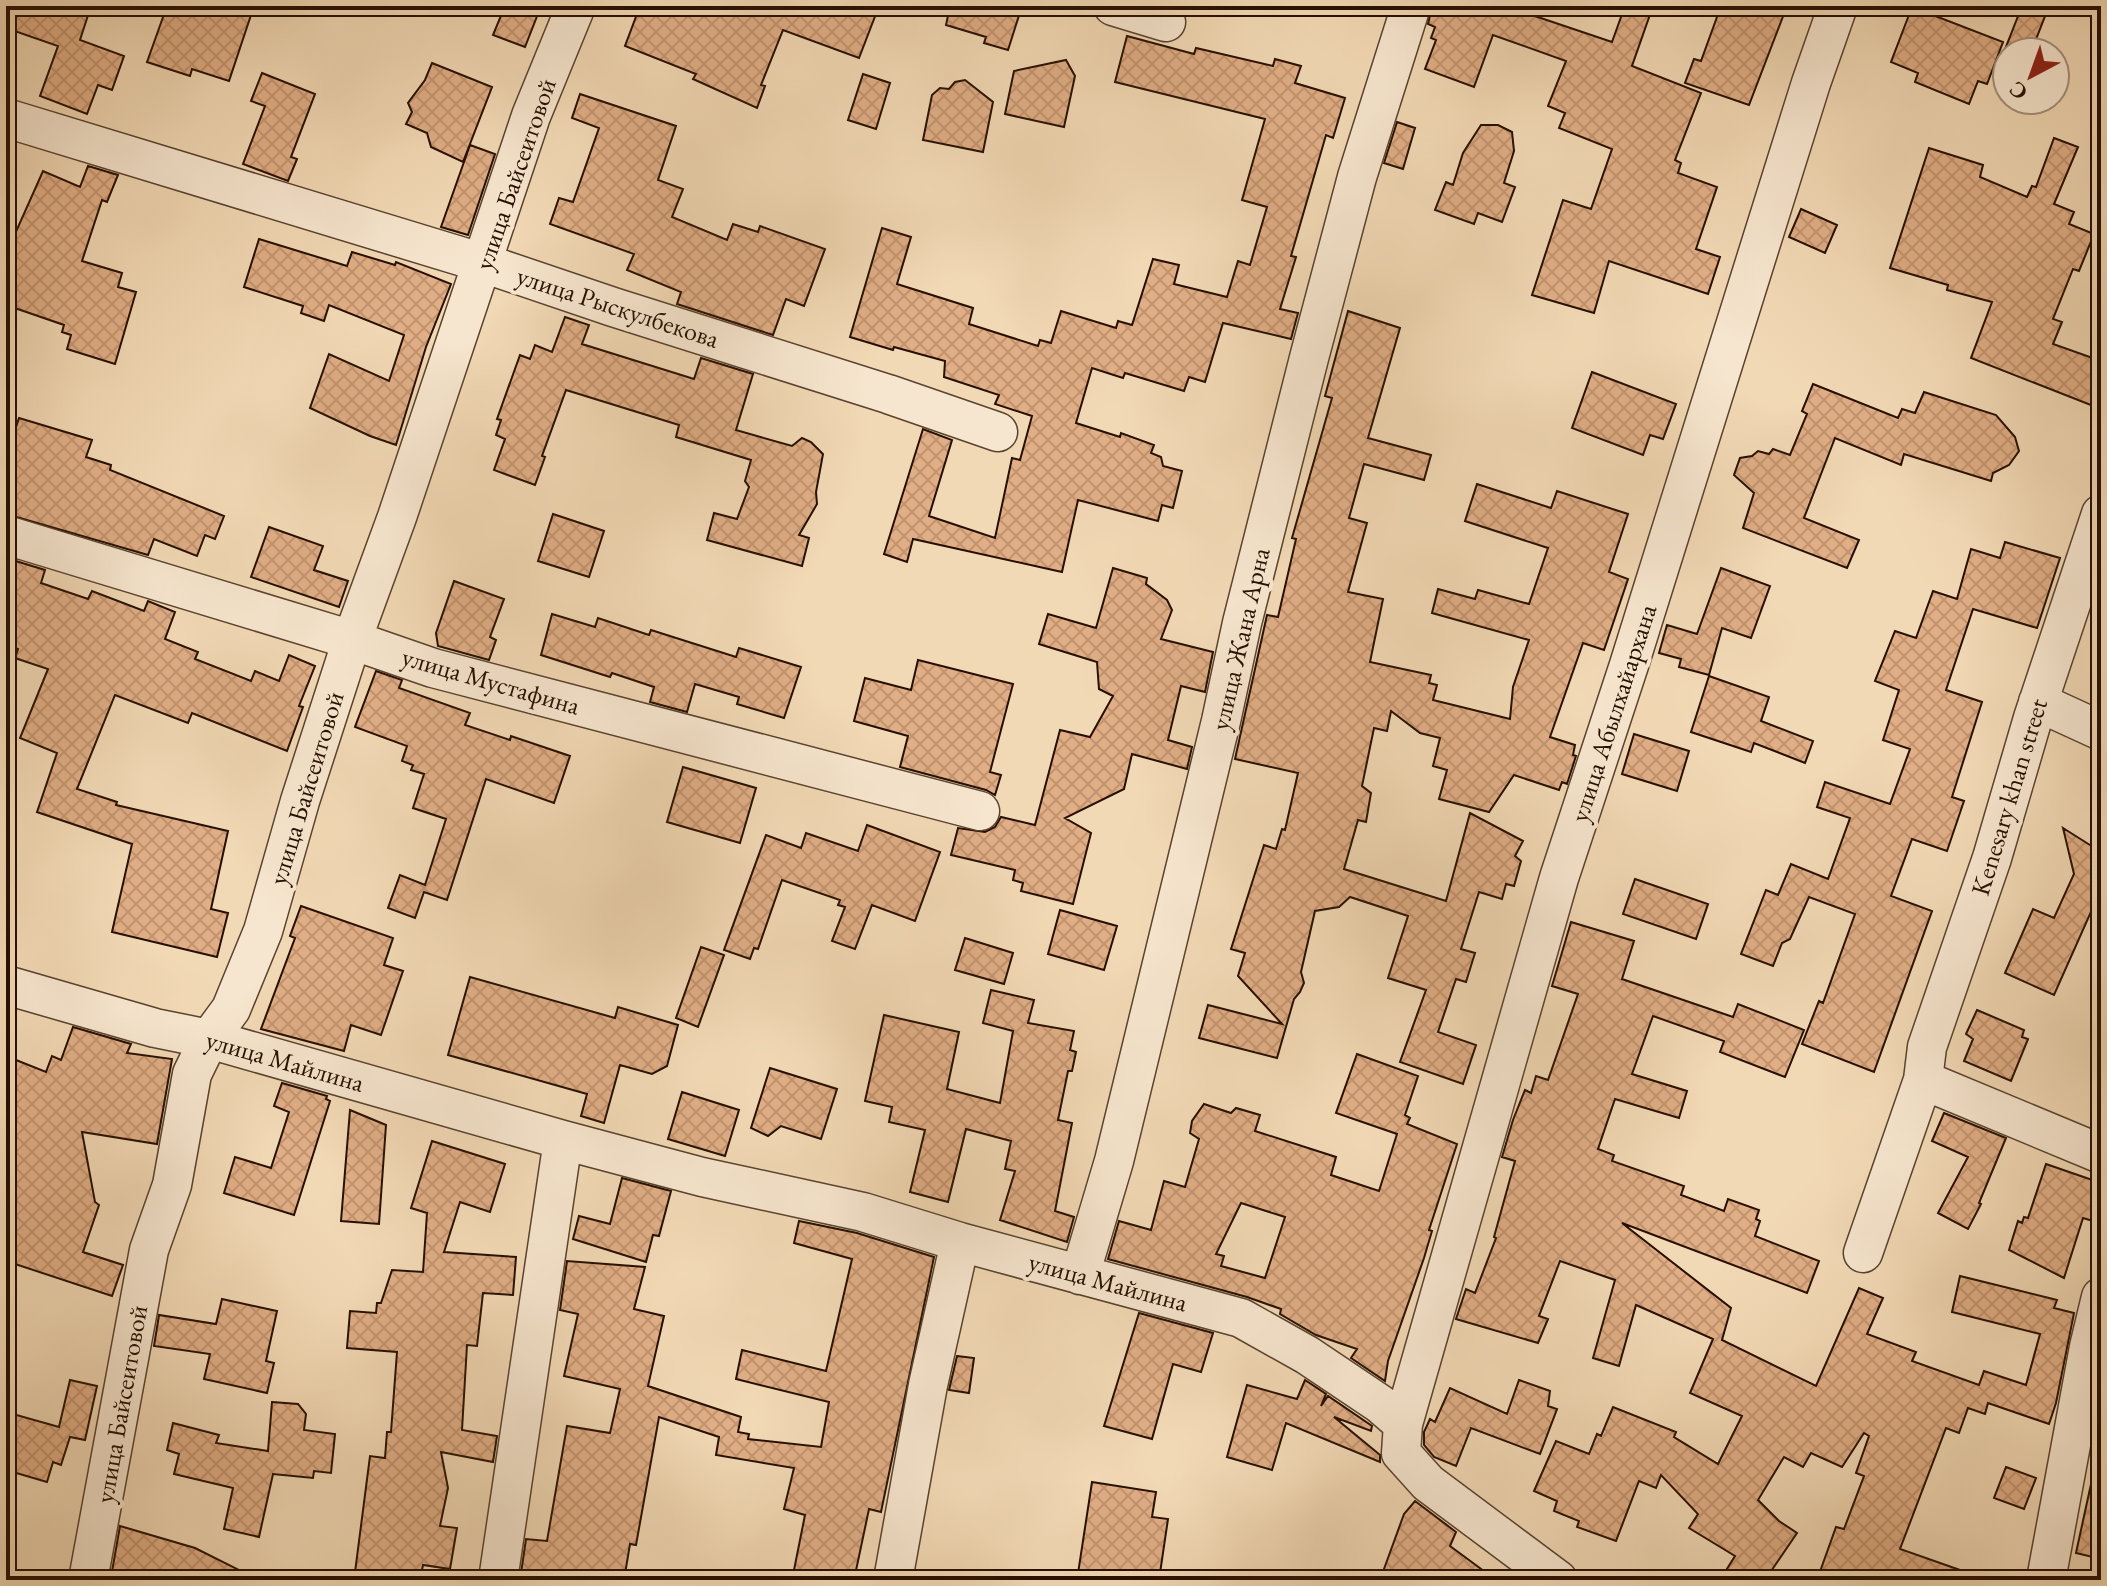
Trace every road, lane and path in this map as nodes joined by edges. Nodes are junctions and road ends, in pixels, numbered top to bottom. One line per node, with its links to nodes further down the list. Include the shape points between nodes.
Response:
1 (576, 6): 7 (street, улица Байсеитовой, via 531,116)
2 (1113, 6): 5 (street)
3 (1411, 6): 22 (street, улица Жана Арна, via 1357,177 1309,358 1114,1161)
4 (1838, 6): 24 (street, улица Абылхайархана, via 1551,905)
5 (1166, 22)
6 (6, 118): 7 (street, улица Рыскулбекова)
7 (483, 263): 8 (street, улица Рыскулбекова); 11 (street, улица Байсеитовой)
8 (998, 432)
9 (2101, 514): 12 (street, Kenesary khan street)
10 (6, 535): 11 (street, улица Мустафина)
11 (352, 640): 14 (street, улица Мустафина, via 433,668); 16 (street, улица Байсеитовой, via 263,931 231,1009)
12 (2038, 702): 13 (street); 17 (street, Kenesary khan street, via 1927,1047)
13 (2101, 731)
14 (980, 811)
15 (6, 985): 16 (street, улица Майлина)
16 (209, 1039): 18 (street, улица Майлина); 25 (street, улица Байсеитовой, via 192,1074 172,1185 149,1250)
17 (1923, 1080): 19 (street); 21 (street, Kenesary khan street)
18 (563, 1140): 20 (street, улица Майлина, via 863,1212); 26 (street)
19 (2101, 1154)
20 (960, 1242): 22 (street, улица Майлина); 27 (street)
21 (1863, 1253)
22 (1080, 1275): 24 (street, улица Майлина, via 1241,1318 1307,1355)
23 (2101, 1297): 29 (street)
24 (1403, 1424): 28 (street, via 1401,1453 1428,1483)
25 (88, 1580)
26 (498, 1580)
27 (893, 1580)
28 (1558, 1580)
29 (2046, 1580)

